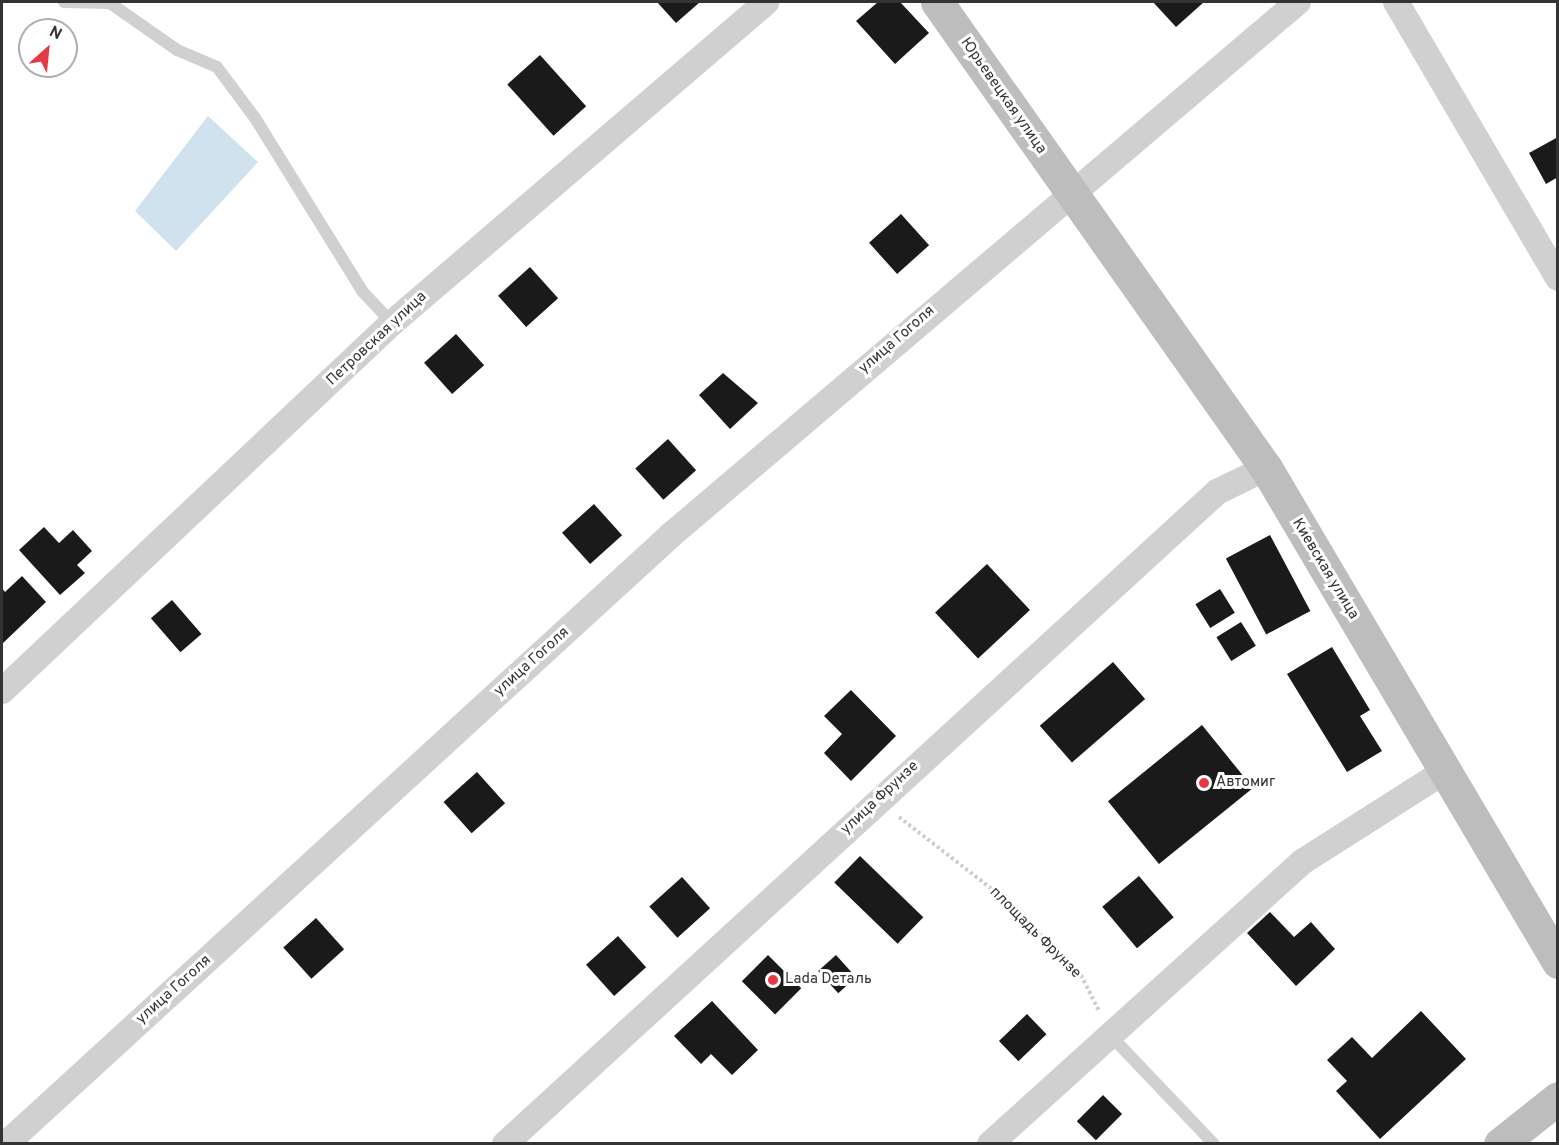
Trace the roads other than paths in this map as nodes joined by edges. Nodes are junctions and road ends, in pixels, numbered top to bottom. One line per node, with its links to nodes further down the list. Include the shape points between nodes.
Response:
1 (64, 2): 8 (lane, via 110,3 177,50 217,67 255,118 363,292)
2 (766, 2): 8 (street, Петровская улица)
3 (937, 2): 6 (street, Юрьевецкая улица)
4 (1298, 2): 6 (street, улица Гоголя)
5 (1396, 2): 7 (street)
6 (1069, 191): 9 (street, Киевская улица); 15 (street, улица Гоголя, via 670,535)
7 (1557, 278)
8 (392, 323): 10 (street, Петровская улица)
9 (1266, 468): 11 (street, Киевская улица); 16 (street, улица Фрунзе, via 1217,492)
10 (2, 691)
11 (1445, 771): 12 (street, Киевская улица); 13 (street, via 1302,862)
12 (1557, 962)
13 (1111, 1036): 17 (street); 18 (lane)
14 (1557, 1098): 19 (street)
15 (6, 1143)
16 (505, 1143)
17 (990, 1143)
18 (1214, 1143)
19 (1500, 1143)

